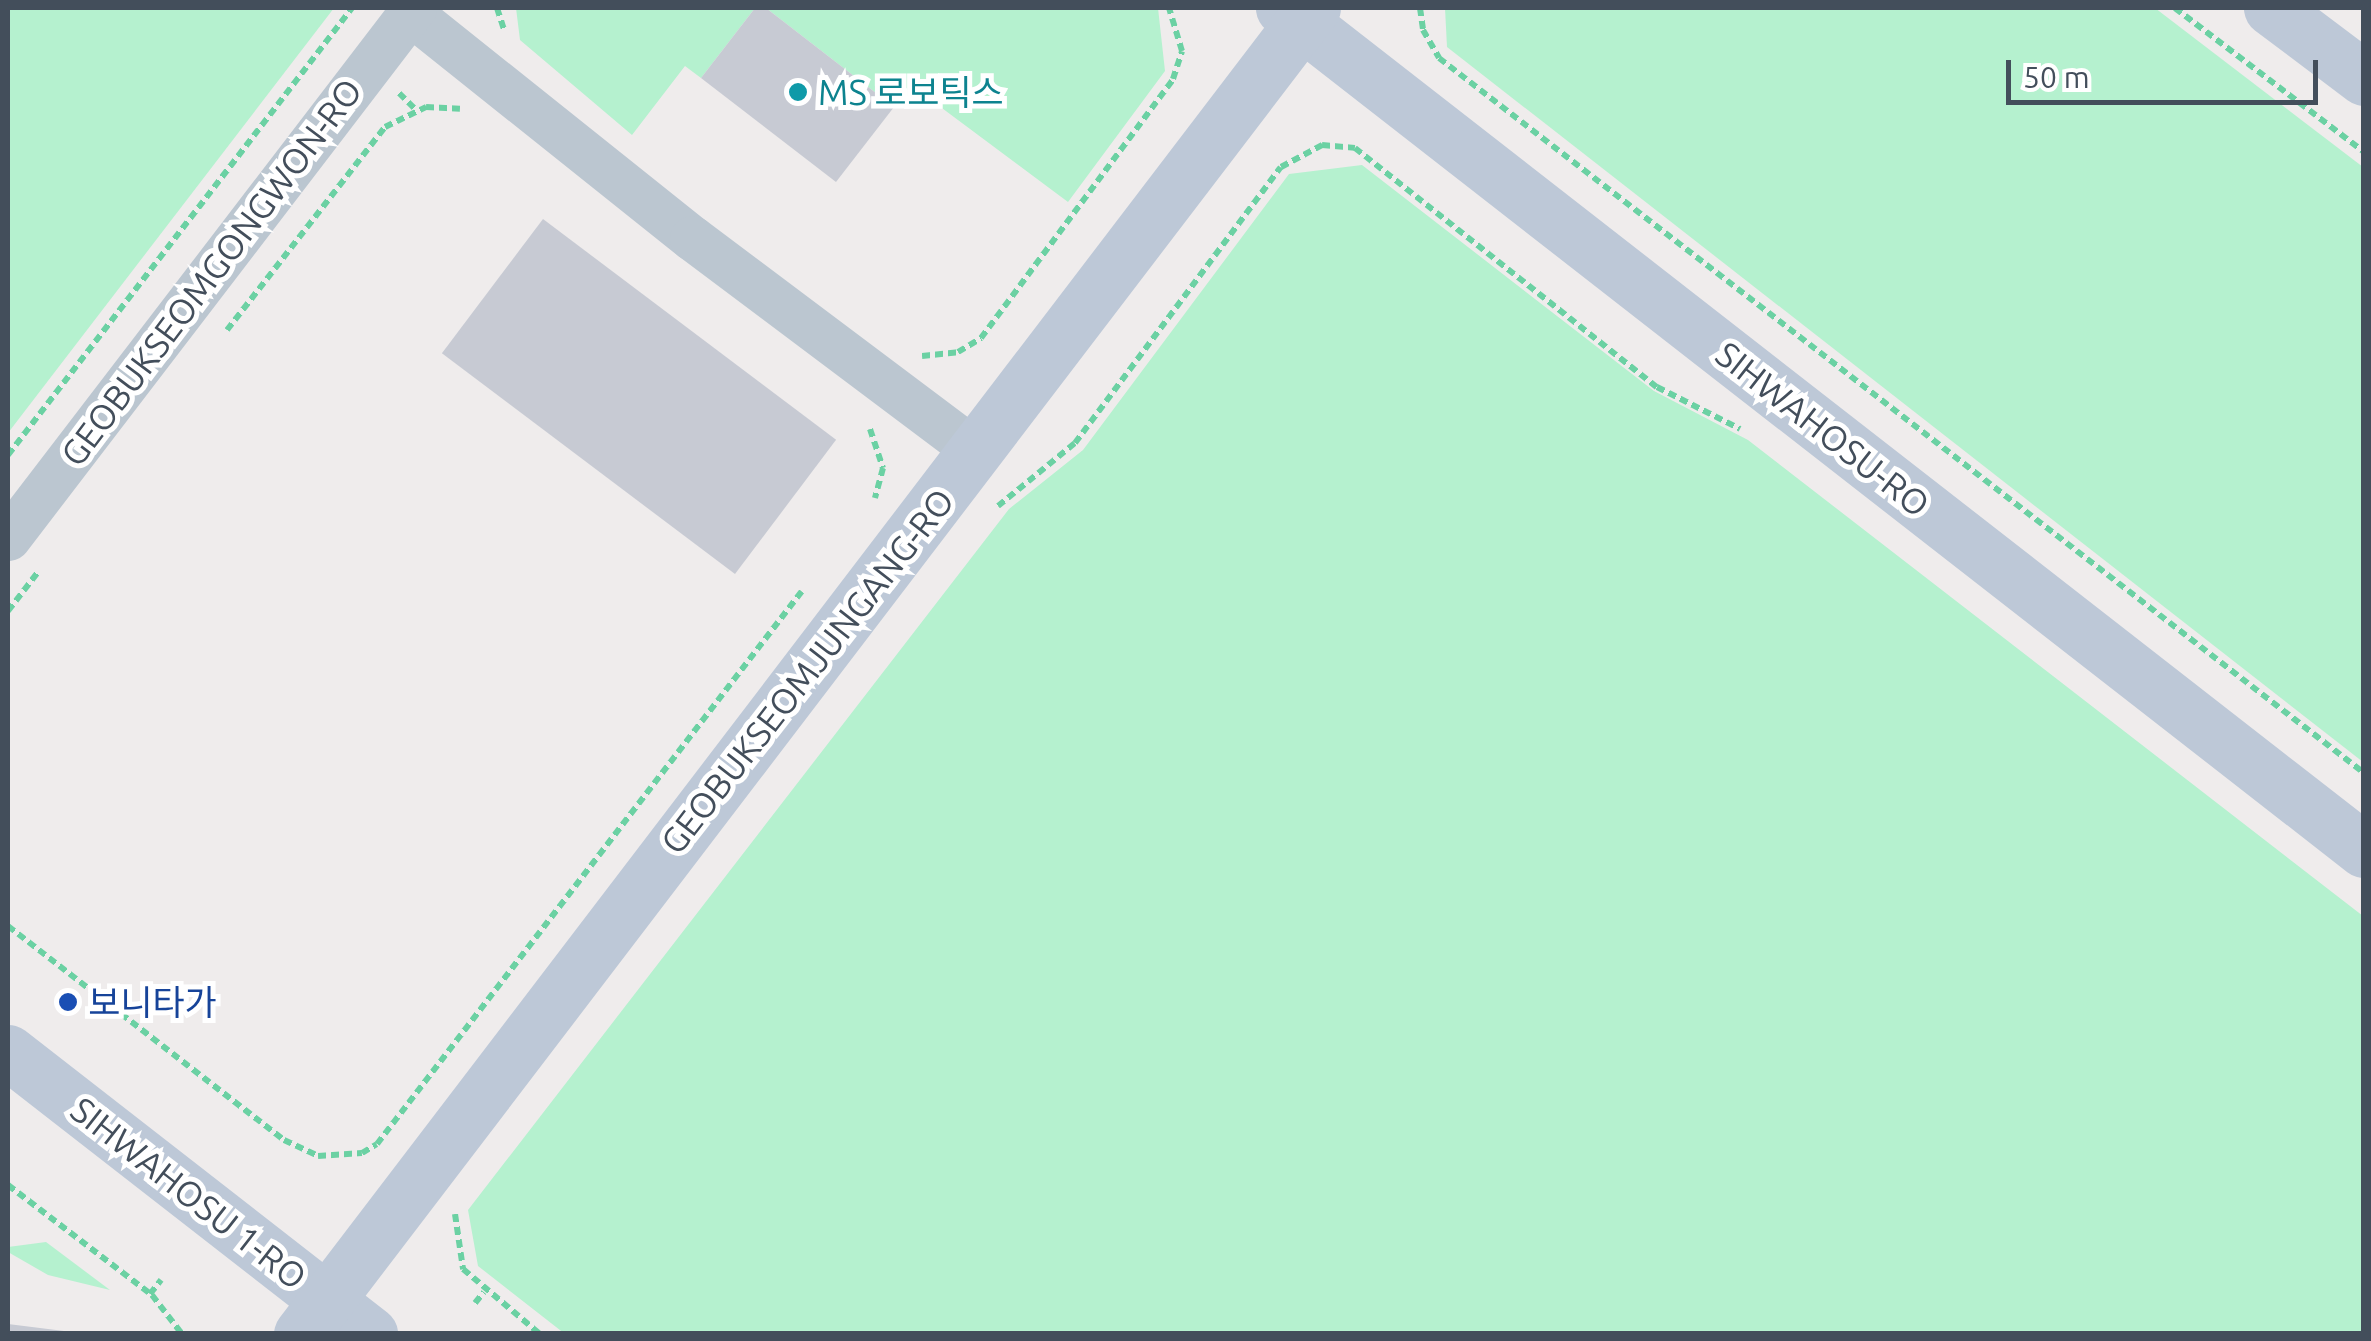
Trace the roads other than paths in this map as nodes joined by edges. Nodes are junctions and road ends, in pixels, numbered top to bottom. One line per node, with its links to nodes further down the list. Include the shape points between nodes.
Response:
1 (2271, 8): 4 (street)
2 (412, 10): 5 (street, via 692,238); 6 (street, GEOBUKSEOMGONGWON-RO)
3 (1299, 12): 5 (street, GEOBUKSEOMJUNGANG-RO); 7 (street, SIHWAHOSU-RO)
4 (2357, 60)
5 (976, 452): 9 (street, GEOBUKSEOMJUNGANG-RO)
6 (8, 538)
7 (2364, 850)
8 (8, 1052): 9 (street, SIHWAHOSU 1-RO)
9 (313, 1316): 10 (street, SIHWAHOSU 1-RO)
10 (370, 1334)

